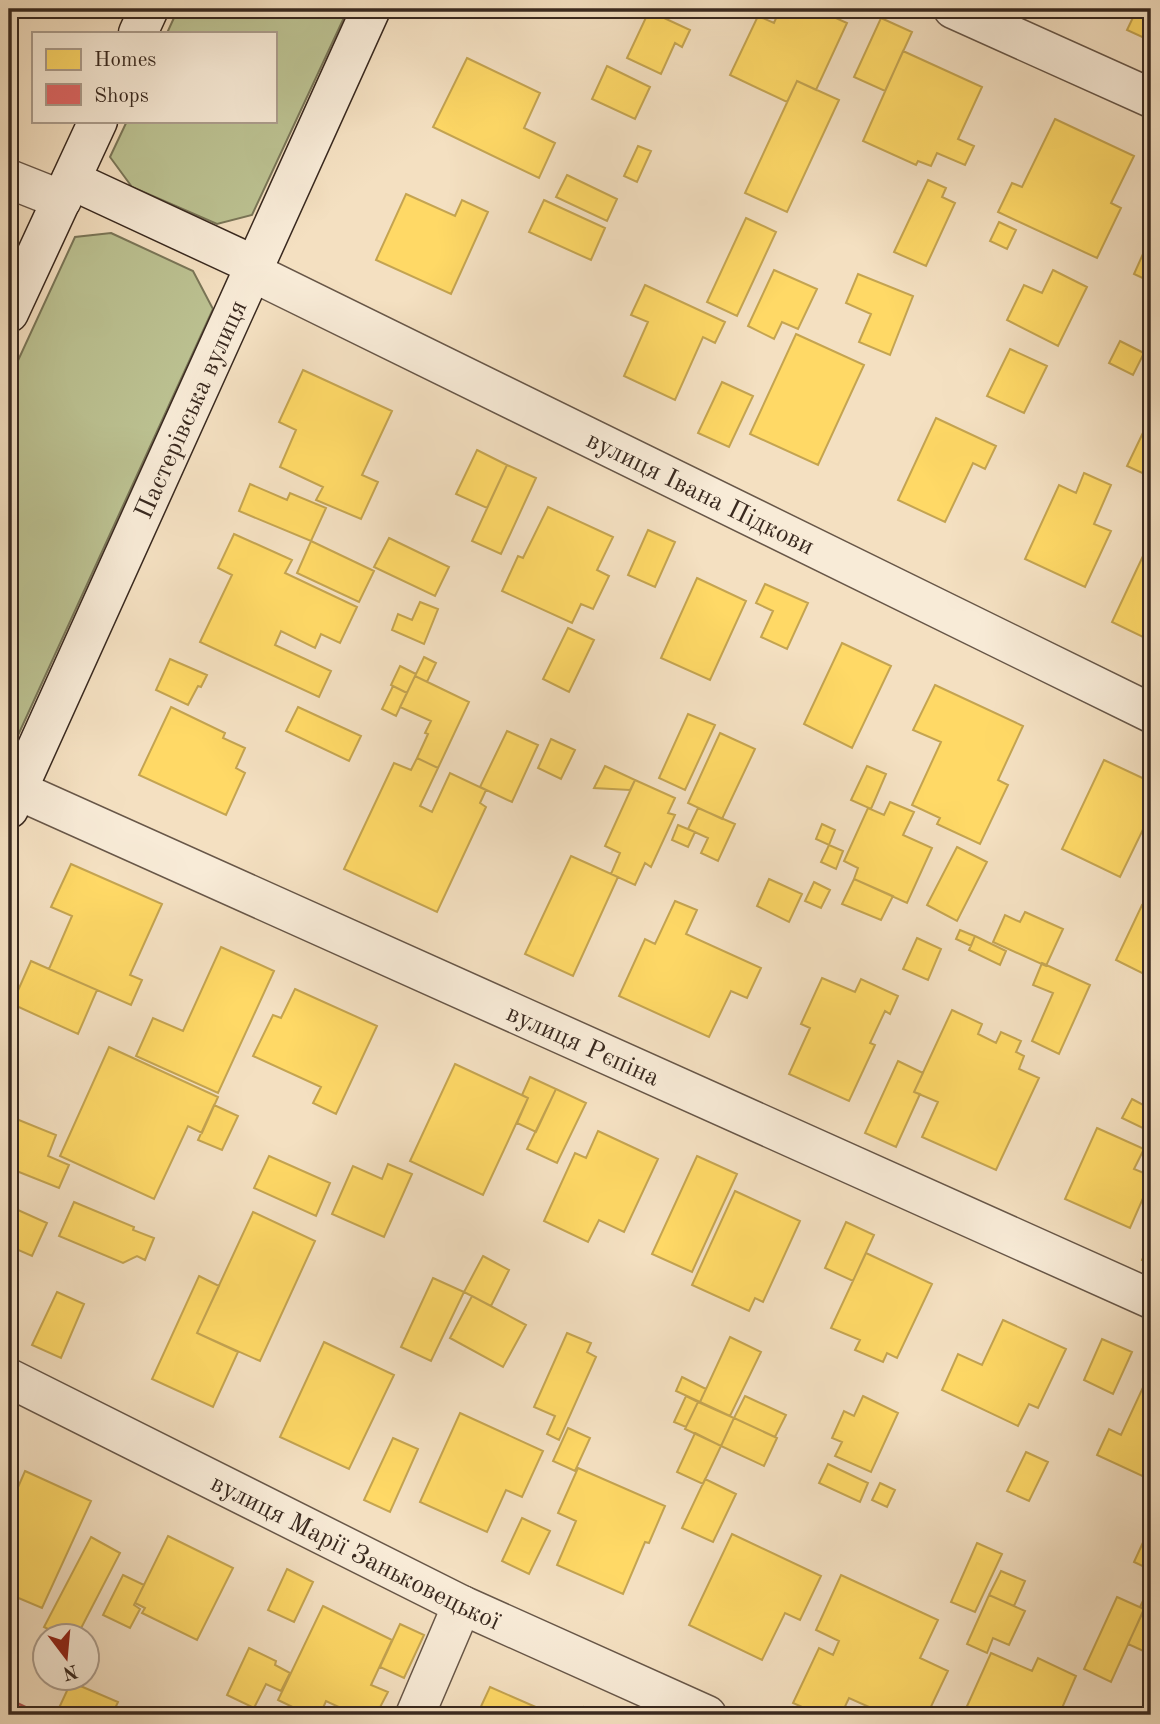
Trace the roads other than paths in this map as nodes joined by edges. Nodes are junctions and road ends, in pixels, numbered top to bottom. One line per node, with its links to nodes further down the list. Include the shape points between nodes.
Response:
1 (149, 9): 4 (street)
2 (371, 9): 9 (street, Пастерівська вулиця)
3 (953, 9): 5 (street)
4 (138, 32)
5 (1151, 98)
6 (98, 122): 8 (street)
7 (9, 179): 8 (street)
8 (66, 190): 9 (street, вулиця Івана Підкови); 10 (street)
9 (253, 269): 11 (street, вулиця Івана Підкови); 12 (street, Пастерівська вулиця)
10 (9, 313)
11 (1151, 713)
12 (13, 799): 13 (street, вулиця Рєпіна)
13 (1151, 1299)
14 (9, 1378): 15 (street, вулиця Марії Заньковецької)
15 (462, 1605): 16 (street); 17 (street, вулиця Марії Заньковецької)
16 (415, 1715)
17 (707, 1715)

